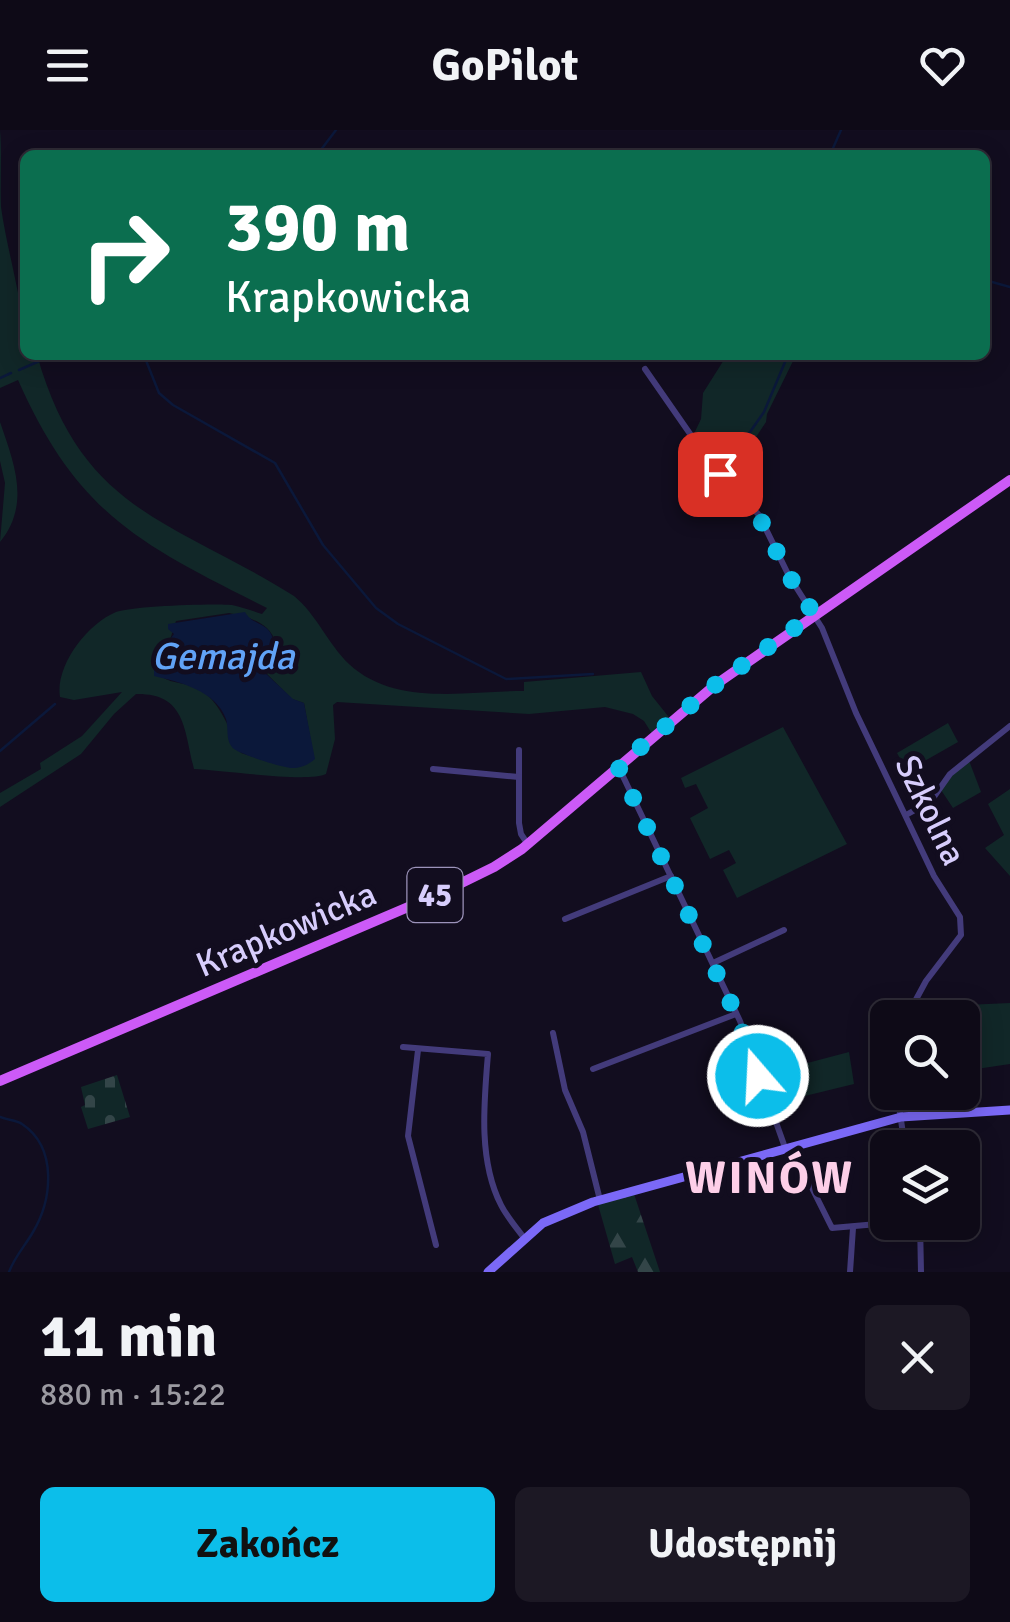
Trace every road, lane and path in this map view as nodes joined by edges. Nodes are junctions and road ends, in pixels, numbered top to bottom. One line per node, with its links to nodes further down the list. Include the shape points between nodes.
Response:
1 (645, 368): 3 (street, Szkolna, via 712,464 754,507)
2 (1010, 480): 3 (main road, Krapkowicka / 45)
3 (814, 614): 6 (main road, Krapkowicka / 45); 9 (street, Szkolna)
4 (1010, 726): 9 (street)
5 (519, 750): 8 (street)
6 (618, 766): 10 (main road, Krapkowicka / 45); 11 (street)
7 (433, 769): 8 (street)
8 (519, 777): 10 (street, via 520,834)
9 (905, 816): 15 (street, Szkolna, via 963,928)
10 (528, 844): 21 (main road, Krapkowicka / 45, via 440,893)
11 (671, 876): 12 (street); 14 (street)
12 (565, 919)
13 (784, 930): 14 (street)
14 (713, 963): 16 (street)
15 (916, 1000)
16 (736, 1014): 20 (street); 26 (street)
17 (553, 1033): 27 (street)
18 (403, 1048): 19 (street)
19 (418, 1048): 30 (street, via 488,1054 488,1161 499,1202); 32 (street, via 408,1136)
20 (593, 1069)
21 (0, 1081)
22 (900, 1110): 24 (street)
23 (1010, 1110): 24 (main road)
24 (901, 1117): 25 (street); 26 (main road)
25 (903, 1130)
26 (785, 1148): 27 (main road); 29 (street, via 832,1228)
27 (600, 1200): 30 (main road)
28 (870, 1226): 29 (street)
29 (853, 1228): 34 (street)
30 (524, 1238): 33 (main road)
31 (920, 1240): 35 (street)
32 (436, 1245)
33 (488, 1272)
34 (850, 1272)
35 (921, 1272)

